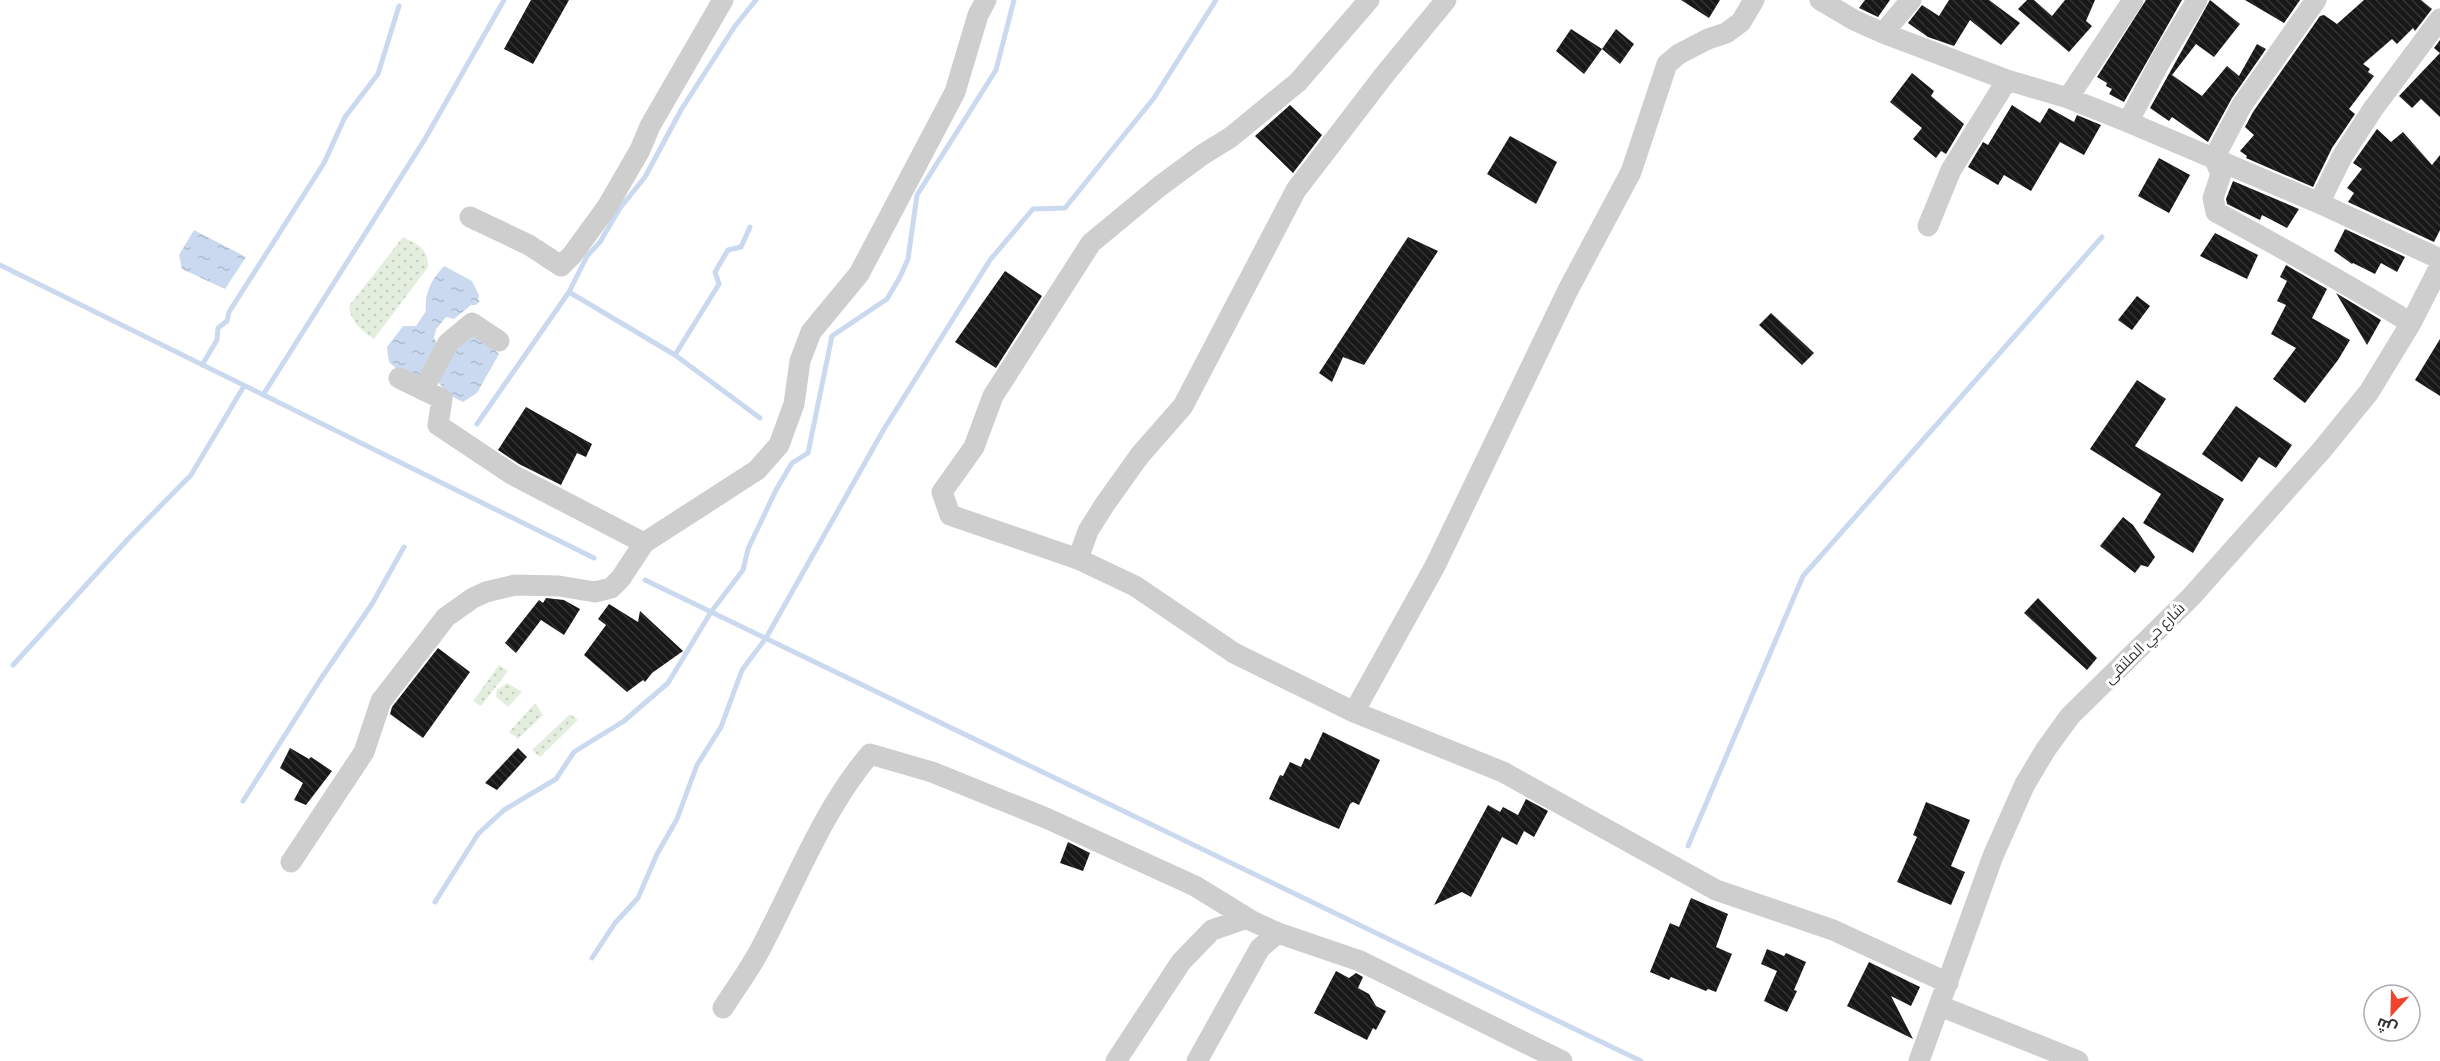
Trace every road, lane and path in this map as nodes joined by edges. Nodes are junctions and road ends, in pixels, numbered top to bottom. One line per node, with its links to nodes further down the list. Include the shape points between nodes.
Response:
1 (723, 0): 18 (street, via 607,207 561,266 529,245)
2 (986, 0): 27 (street, via 950,102 858,274 811,332 800,361 794,404 779,445 757,470)
3 (1369, 0): 28 (street, via 1298,82 1091,243 993,396 974,447 942,492 950,515)
4 (1446, 0): 28 (street, via 1296,190 1183,406 1140,455 1105,504 1088,531)
5 (1754, 0): 29 (street, via 1741,22 1667,64 1631,172 1568,290 1436,566)
6 (1820, 0): 12 (street)
7 (1911, 0): 12 (street)
8 (2133, 0): 14 (street)
9 (2197, 0): 15 (street)
10 (2316, 0): 16 (street, via 2242,105)
11 (2440, 19): 17 (street, via 2373,109 2343,155)
12 (1883, 33): 13 (street)
13 (2007, 80): 14 (street); 19 (street, via 1951,170)
14 (2068, 98): 15 (street)
15 (2127, 122): 16 (street)
16 (2214, 158): 17 (street); 23 (street, via 2222,174 2213,198 2216,212)
17 (2319, 203): 20 (street)
18 (470, 217)
19 (1928, 226)
20 (2440, 259)
21 (2440, 266): 22 (street, شارع حي الملتقى)
22 (2432, 301): 23 (street, شارع حي الملتقى)
23 (2411, 323): 33 (street, شارع حي الملتقى, via 2369,392 2321,451 2191,597 2070,716 2046,749 2025,784 1994,856)
24 (499, 341): 26 (street, via 472,323 448,343)
25 (399, 378): 26 (street)
26 (423, 390): 27 (street, via 442,399 438,424 513,475)
27 (644, 543): 30 (street, via 621,578 603,591 515,585 473,598 446,617 381,701 364,752)
28 (1078, 559): 29 (street, via 1135,586 1234,653)
29 (1354, 712): 33 (street, via 1503,772 1716,890 1833,930)
30 (291, 862)
31 (1247, 918): 32 (street); 35 (street, via 1195,886 1046,818 932,772 870,754 826,819 763,945); 36 (street, via 1212,930 1189,954)
32 (1278, 933): 37 (street, via 1260,948); 38 (street, via 1360,961)
33 (1948, 983): 34 (street, شارع حي الملتقى)
34 (1940, 1006): 39 (street, شارع حي الملتقى); 40 (street)
35 (723, 1008)
36 (1116, 1061)
37 (1197, 1061)
38 (1562, 1061)
39 (1919, 1061)
40 (2078, 1061)

